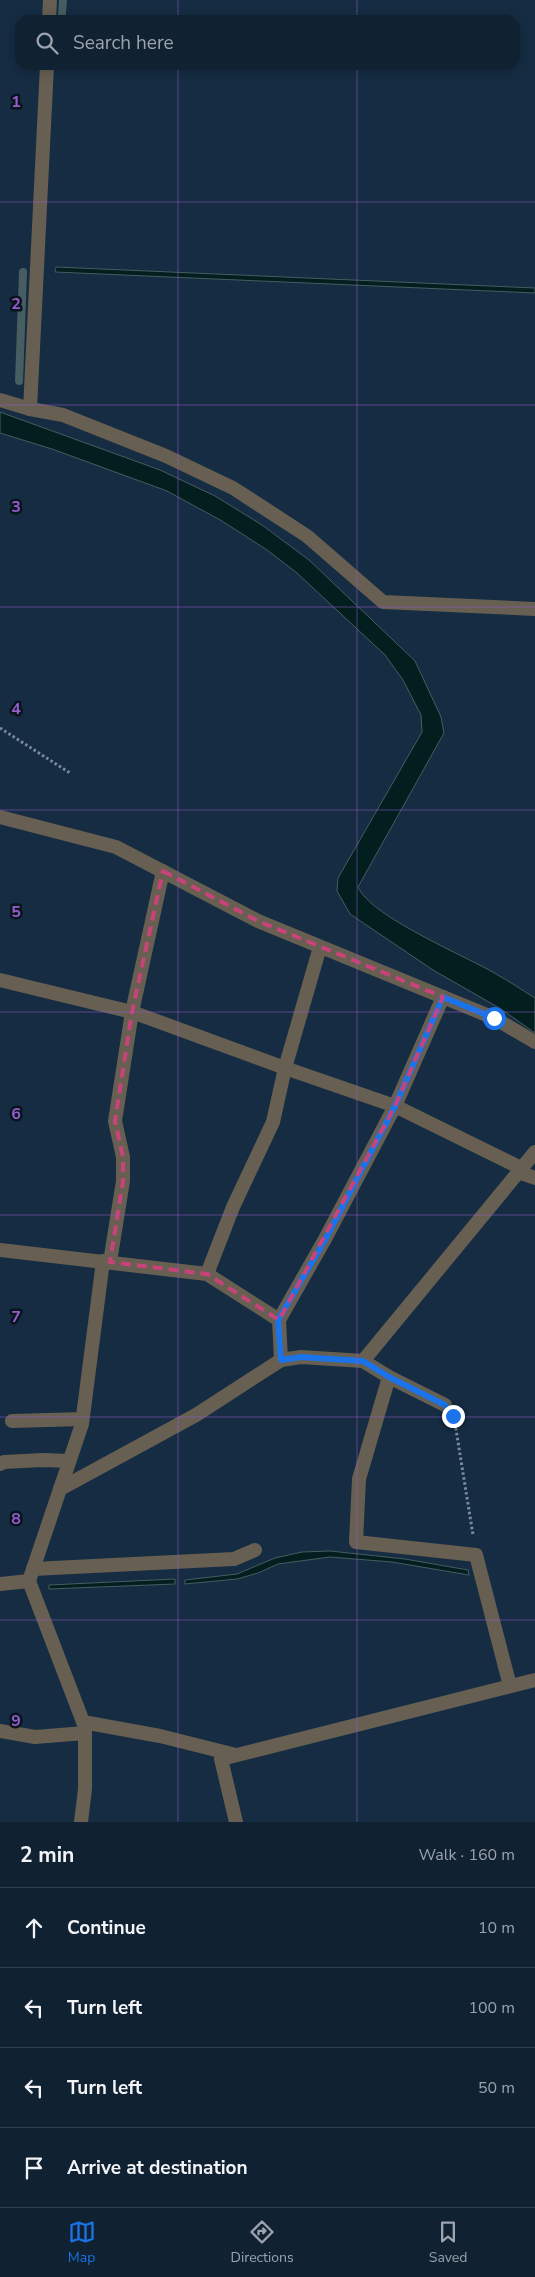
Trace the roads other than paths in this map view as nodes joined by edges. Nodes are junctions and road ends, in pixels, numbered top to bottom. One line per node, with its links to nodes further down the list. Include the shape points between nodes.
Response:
1 (50, 0): 2 (street)
2 (49, 15)
3 (47, 70): 5 (street)
4 (0, 400): 5 (street)
5 (30, 409): 6 (street, via 63,415 166,456 233,488 307,536 383,602)
6 (535, 608)
7 (0, 817): 8 (street, via 116,847)
8 (164, 870): 9 (street, via 258,921); 12 (street)
9 (320, 947): 11 (street); 14 (street)
10 (0, 980): 12 (street)
11 (443, 997): 13 (street, via 494,1018); 15 (street)
12 (132, 1012): 14 (street); 20 (street, via 115,1121 123,1157 123,1181)
13 (535, 1042)
14 (286, 1068): 15 (street); 21 (street, via 273,1122 233,1207)
15 (395, 1106): 17 (street); 22 (street, via 325,1240)
16 (535, 1152): 17 (street)
17 (520, 1170): 18 (street); 24 (street)
18 (535, 1178)
19 (0, 1250): 20 (street)
20 (106, 1261): 21 (street); 27 (street)
21 (207, 1274): 22 (street)
22 (278, 1320): 23 (street)
23 (281, 1360): 24 (street, via 301,1357); 31 (street, via 196,1415)
24 (363, 1361): 25 (street)
25 (389, 1377): 26 (street); 36 (street, via 359,1479 356,1542 476,1555)
26 (445, 1405)
27 (82, 1419): 28 (street); 29 (street)
28 (12, 1421)
29 (69, 1461): 30 (street); 31 (street)
30 (0, 1464)
31 (60, 1489): 33 (street)
32 (255, 1550): 33 (street, via 234,1559)
33 (31, 1575): 34 (street); 37 (street)
34 (0, 1584)
35 (535, 1680): 36 (street)
36 (510, 1686): 39 (street)
37 (84, 1727): 38 (street, via 35,1737); 39 (street, via 160,1736); 40 (street, via 85,1789)
38 (0, 1730)
39 (238, 1755): 41 (street, via 221,1759)
40 (81, 1822)
41 (236, 1822)

